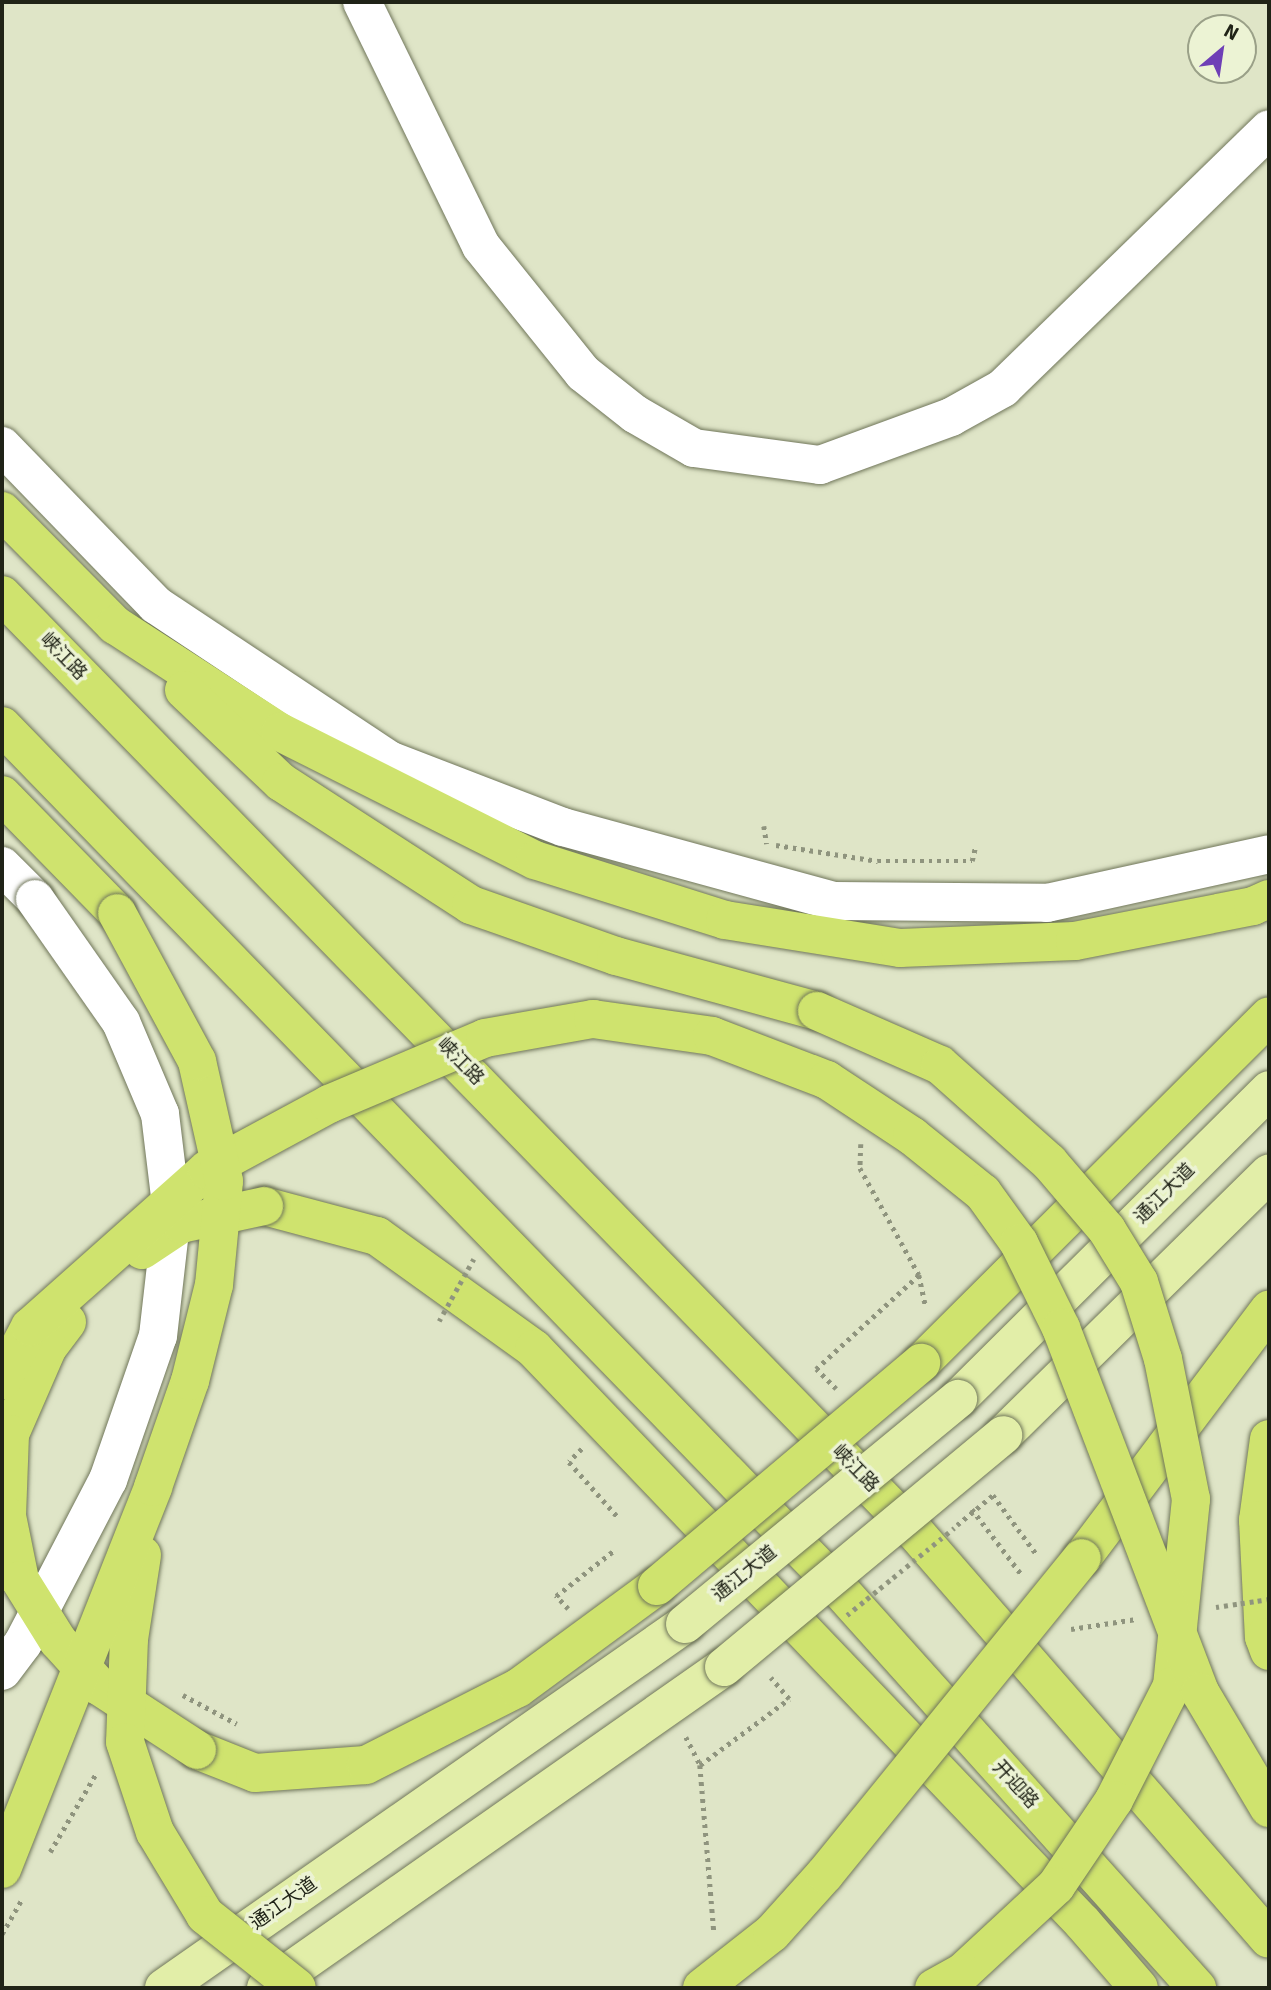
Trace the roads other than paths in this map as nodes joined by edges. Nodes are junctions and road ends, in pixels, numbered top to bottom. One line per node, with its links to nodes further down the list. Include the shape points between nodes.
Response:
1 (362, 2): 2 (main road, via 481,246 583,373 635,414 694,447 718,451 820,465 951,417 1003,388)
2 (1269, 129)
3 (2, 446): 9 (main road, via 156,605 389,760 563,827 834,901 1046,903)
4 (2, 511): 6 (highway)
5 (2, 595): 23 (highway, 峡江路, via 915,1532)
6 (115, 625): 11 (highway, via 280,732 535,860 725,920 900,948 1075,941); 28 (highway, bridge, via 281,782 471,905 616,956 817,1011 940,1065 1049,1162 1107,1230 1139,1282 1163,1359 1191,1499 1172,1686 1114,1800 1056,1886 963,1972)
7 (2, 726): 30 (highway, 开迎路, via 832,1581)
8 (2, 795): 18 (highway, bridge, via 117,914 197,1061 224,1181 214,1285 190,1381)
9 (1269, 854)
10 (2, 866): 20 (main road, bridge, via 34,899 121,1022 160,1114 172,1213 158,1336 108,1480 23,1643)
11 (1269, 899)
12 (1269, 1016): 29 (highway, bridge, via 921,1363 657,1586 519,1688 366,1765 255,1773 197,1750 99,1686 58,1642 20,1580 7,1516 10,1434 48,1347 99,1279 181,1224 264,1206 377,1236 534,1349 1082,1922)
13 (1269, 1090): 24 (main road, 通江大道, bridge, via 958,1399 685,1624)
14 (1269, 1174): 25 (main road, bridge, via 1003,1435 724,1667)
15 (1269, 1310): 27 (highway, bridge, via 1082,1558 825,1874 772,1933)
16 (2, 1380): 21 (highway, bridge, via 30,1327 207,1170 329,1104 485,1038 593,1019 712,1036 827,1080 912,1136 983,1193 1019,1243 1061,1328 1200,1692)
17 (1269, 1439): 19 (highway, via 1258,1520 1264,1637)
18 (153, 1488): 22 (highway, bridge); 26 (highway, bridge, via 130,1639 125,1742 155,1832 205,1915)
19 (1269, 1651)
20 (2, 1671)
21 (1269, 1808)
22 (15, 1878)
23 (1269, 1939)
24 (164, 1988)
25 (266, 1988)
26 (297, 1988)
27 (702, 1988)
28 (934, 1988)
29 (1139, 1988)
30 (1197, 1988)

